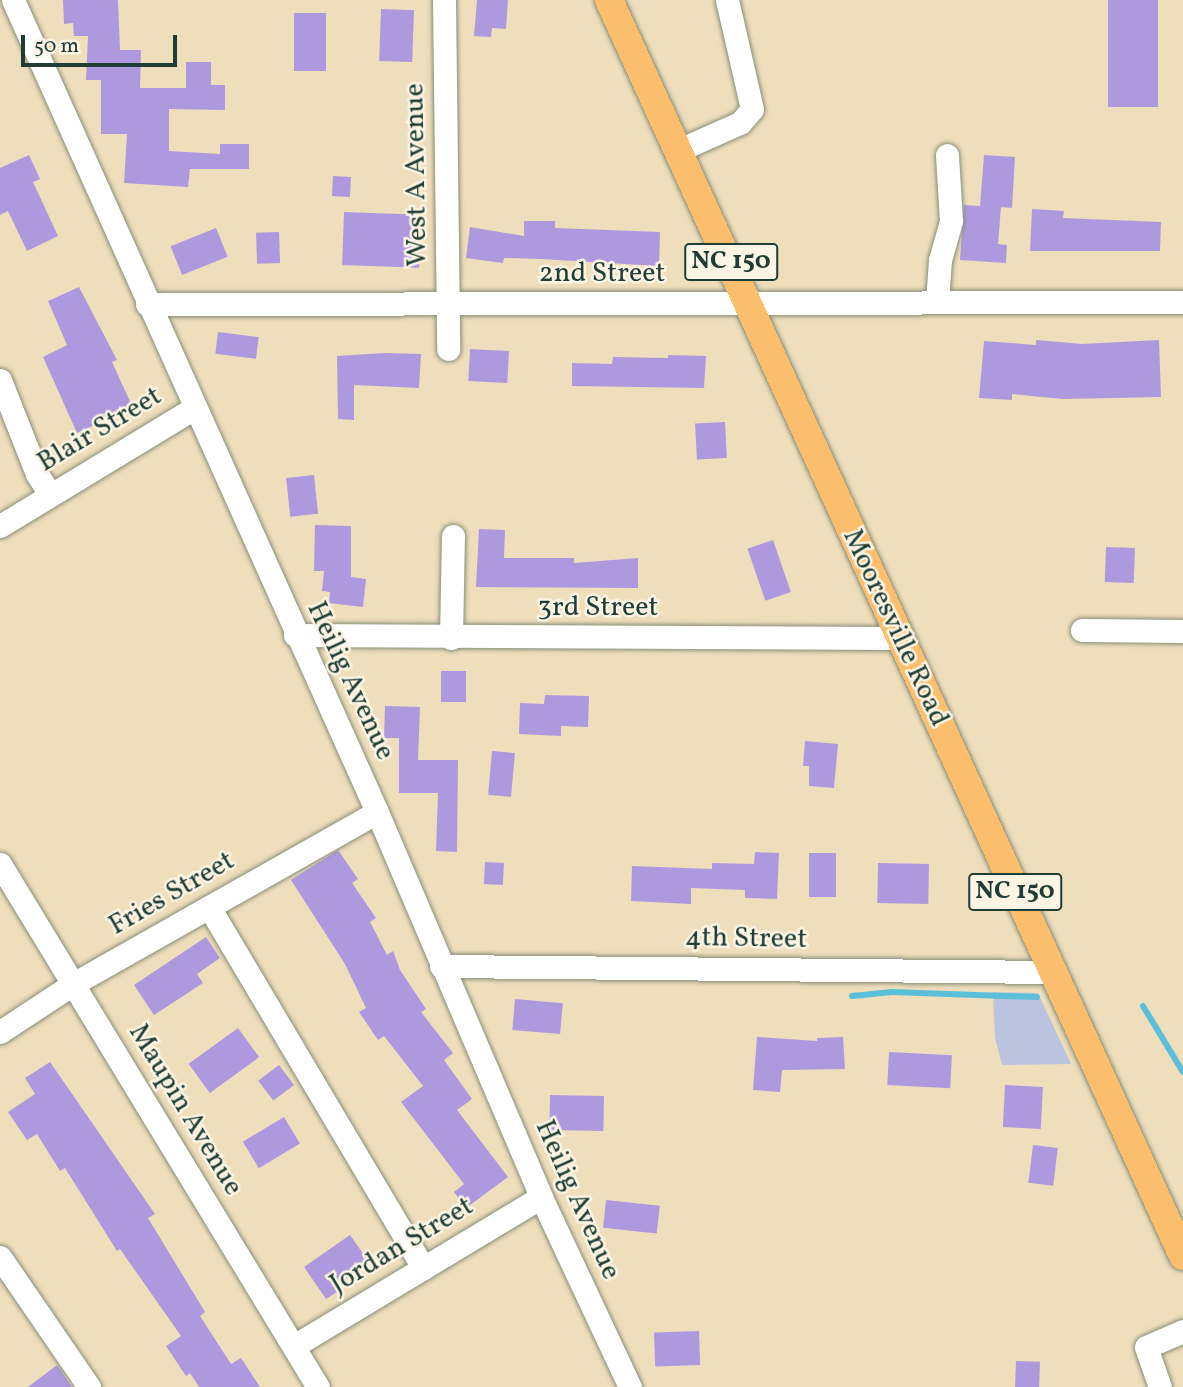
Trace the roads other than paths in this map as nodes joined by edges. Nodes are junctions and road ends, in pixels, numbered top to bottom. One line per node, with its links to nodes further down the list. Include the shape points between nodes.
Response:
1 (444, 0): 11 (street, West A Avenue)
2 (609, 0): 5 (main road, Mooresville Road / NC 150)
3 (727, 0): 5 (street, via 752,108 740,123)
4 (11, 12): 10 (street, Heilig Avenue)
5 (679, 150): 9 (main road, Mooresville Road / NC 150)
6 (947, 155): 7 (street, via 951,220 940,260)
7 (937, 302): 8 (street, 2nd Street); 9 (street, 2nd Street)
8 (1183, 302)
9 (749, 303): 11 (street, 2nd Street); 22 (main road, Mooresville Road / NC 150)
10 (147, 304): 11 (street, 2nd Street); 14 (street, Heilig Avenue)
11 (449, 305): 12 (street, West A Avenue)
12 (448, 349)
13 (0, 380): 15 (street, via 37,474)
14 (194, 408): 15 (street, Blair Street); 20 (street, Heilig Avenue)
15 (50, 494): 16 (street, Blair Street)
16 (0, 526)
17 (453, 536): 21 (street)
18 (1082, 630): 19 (street)
19 (1183, 631)
20 (295, 635): 21 (street, 3rd Street); 23 (street, Heilig Avenue)
21 (451, 638): 22 (street, 3rd Street)
22 (900, 638): 27 (main road, Mooresville Road / NC 150)
23 (377, 812): 25 (street, Fries Street); 26 (street, Heilig Avenue)
24 (0, 864): 28 (street, Maupin Avenue)
25 (209, 907): 28 (street, Fries Street); 33 (street)
26 (441, 966): 27 (street, 4th Street); 30 (street, Heilig Avenue)
27 (1051, 972): 31 (main road, Mooresville Road / NC 150)
28 (73, 984): 29 (street, Fries Street); 35 (street, Maupin Avenue)
29 (0, 1032)
30 (541, 1197): 33 (street, Jordan Street); 38 (street, Heilig Avenue)
31 (1183, 1256)
32 (0, 1257): 37 (street)
33 (423, 1268): 35 (street, Jordan Street)
34 (1183, 1331): 39 (street, via 1146,1347)
35 (294, 1346): 36 (street, Maupin Avenue)
36 (316, 1386)
37 (89, 1387)
38 (630, 1387)
39 (1160, 1387)

